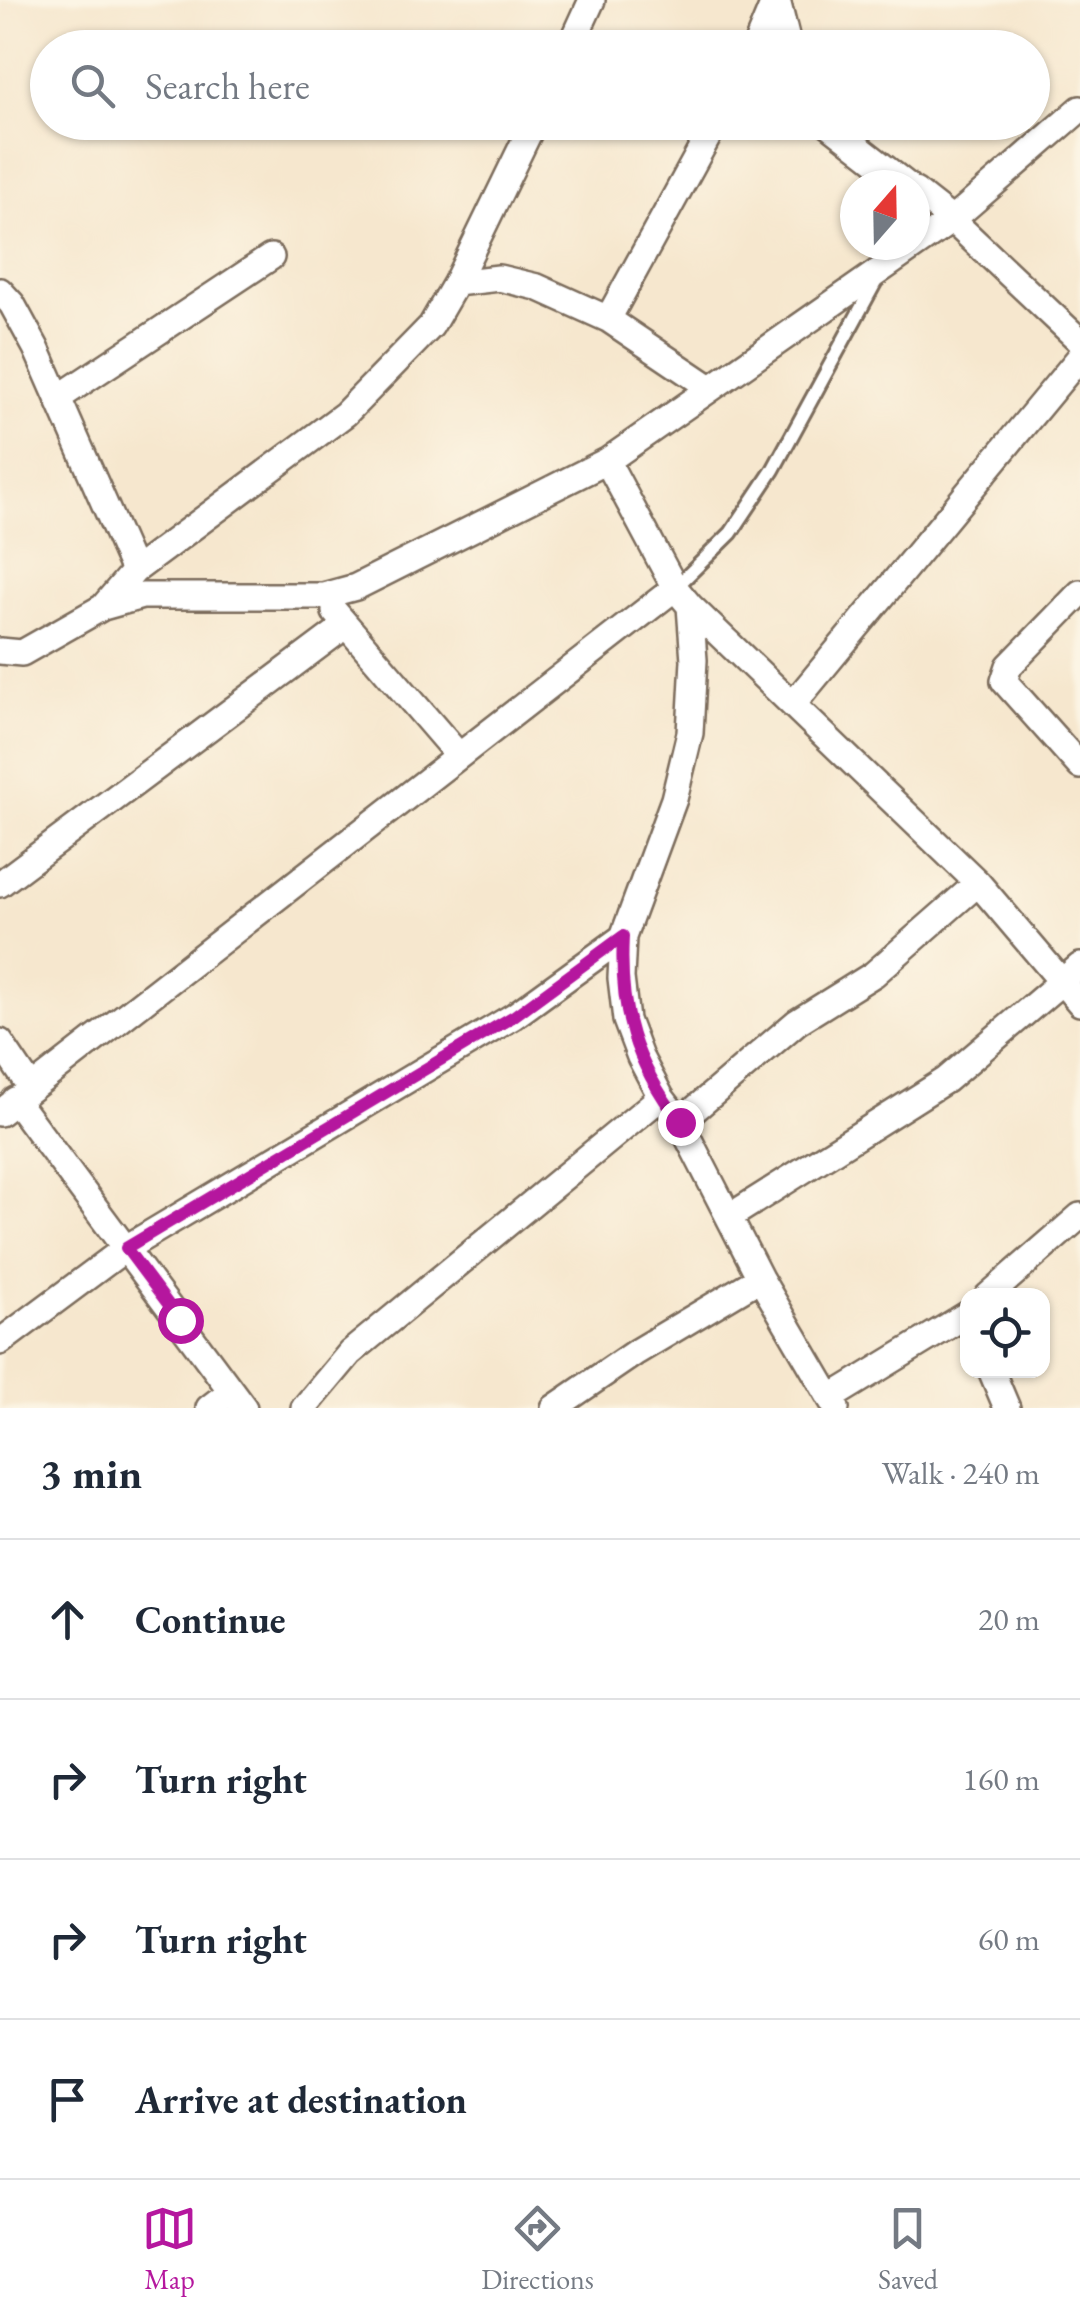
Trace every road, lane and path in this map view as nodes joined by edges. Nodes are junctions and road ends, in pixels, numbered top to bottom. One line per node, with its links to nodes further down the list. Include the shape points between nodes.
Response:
1 (592, 0): 3 (street)
2 (776, 0): 4 (street); 5 (street)
3 (578, 30)
4 (764, 30)
5 (784, 30)
6 (1080, 108): 7 (street)
7 (1050, 134)
8 (525, 140): 17 (street)
9 (706, 140): 19 (street)
10 (849, 140): 12 (street)
11 (1043, 140): 14 (street)
12 (888, 170)
13 (930, 203): 14 (street)
14 (952, 220): 16 (street); 20 (street)
15 (271, 257): 23 (street)
16 (882, 268): 22 (street); 28 (lane, via 774,470)
17 (456, 284): 19 (street, via 499,278 537,287); 25 (street, via 431,326 346,414)
18 (0, 291): 23 (street)
19 (608, 320): 22 (street)
20 (1080, 340)
21 (1080, 357): 33 (street)
22 (709, 387): 24 (street)
23 (58, 398): 25 (street)
24 (607, 460): 27 (street, via 356,587); 28 (street)
25 (134, 571): 29 (street)
26 (1080, 593): 35 (street, via 1009,666 1004,681)
27 (323, 596): 29 (street, via 156,596); 30 (street)
28 (683, 597): 33 (street); 34 (street); 38 (street, via 694,660 690,733 674,799)
29 (103, 608): 31 (street)
30 (345, 626): 34 (street); 37 (street)
31 (11, 652): 32 (street)
32 (0, 669)
33 (794, 703): 36 (street)
34 (459, 756): 43 (street)
35 (1080, 766)
36 (978, 883): 39 (street); 44 (street, via 874,974 797,1022)
37 (0, 884)
38 (623, 936): 42 (street, via 626,1020); 47 (street, via 514,1016)
39 (1071, 974): 40 (street); 46 (street, via 946,1080)
40 (1080, 1003)
41 (0, 1042): 43 (street)
42 (661, 1098): 44 (street); 56 (street, via 350,1353)
43 (16, 1100): 47 (street)
44 (680, 1122): 46 (street)
45 (1080, 1216): 49 (street)
46 (730, 1217): 48 (street)
47 (126, 1248): 51 (street); 53 (street)
48 (760, 1278): 54 (street); 57 (street)
49 (997, 1288)
50 (960, 1321): 54 (street)
51 (0, 1342)
52 (995, 1378): 58 (street)
53 (237, 1400): 55 (street)
54 (833, 1403)
55 (208, 1408)
56 (304, 1408)
57 (554, 1408)
58 (1008, 1408)

